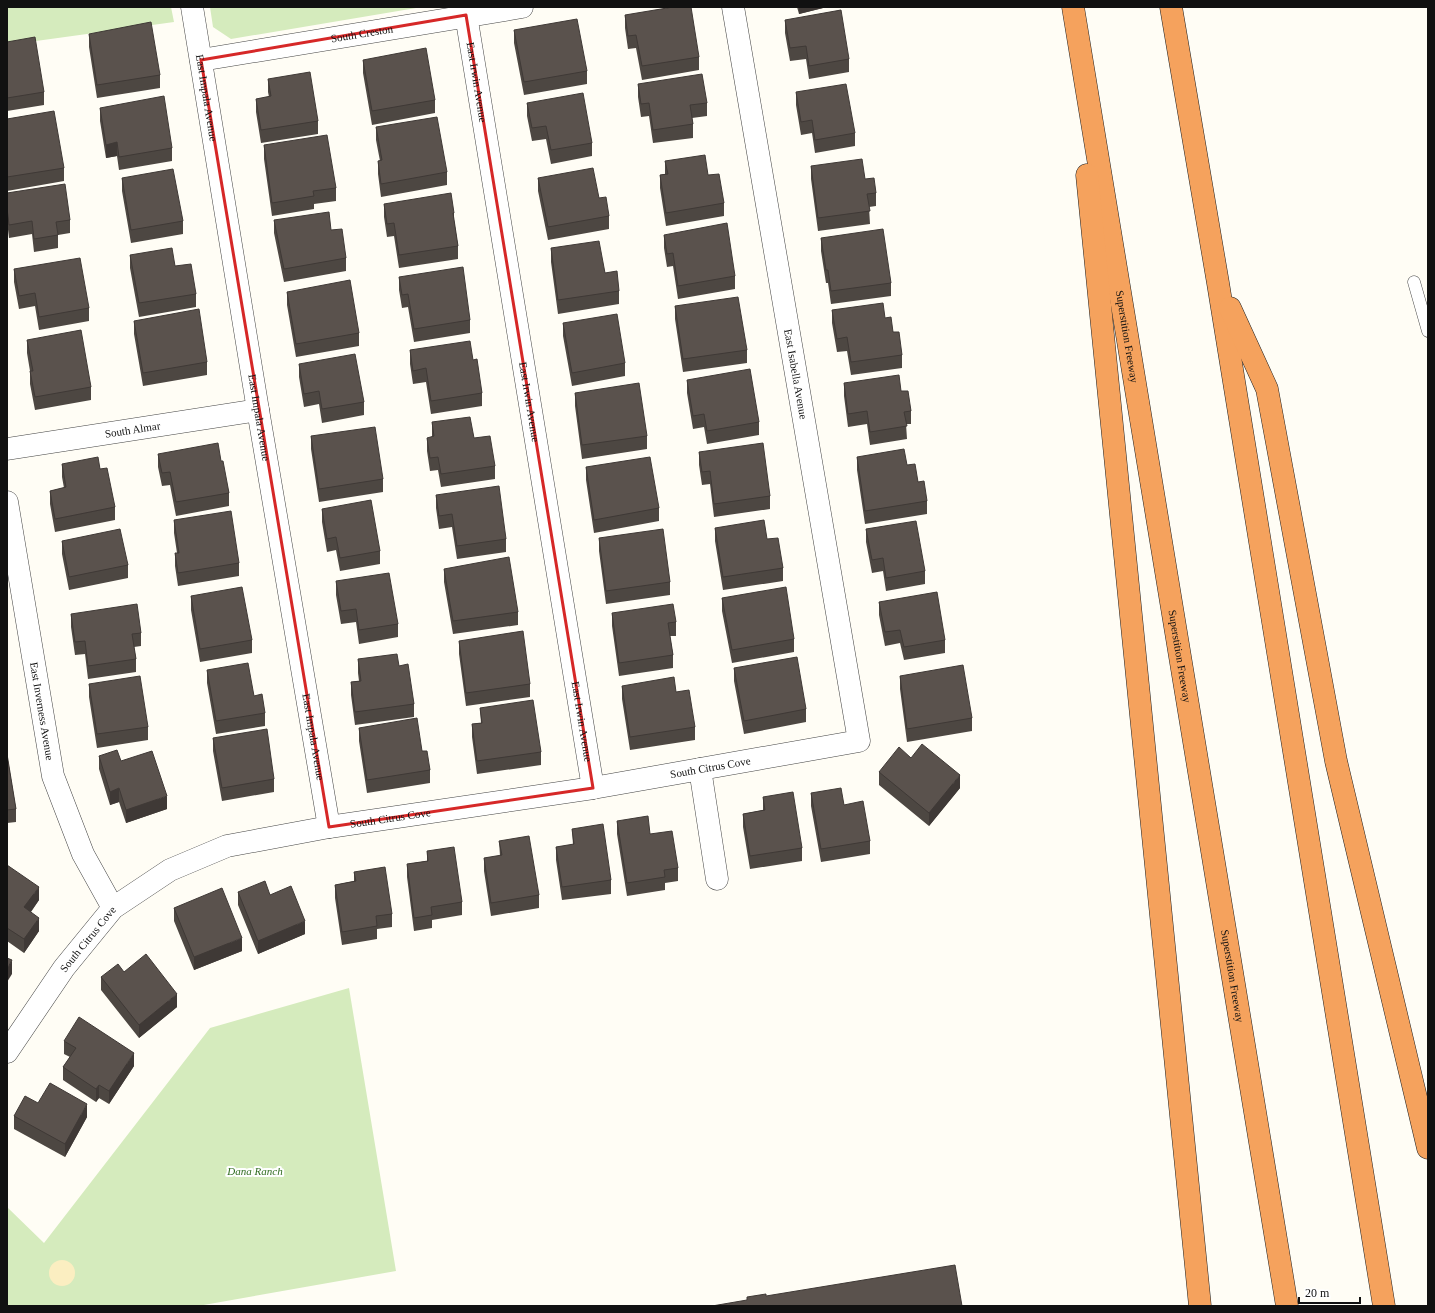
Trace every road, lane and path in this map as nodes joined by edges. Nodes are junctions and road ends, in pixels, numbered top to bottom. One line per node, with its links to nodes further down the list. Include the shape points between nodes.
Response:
1 (192, 7): 7 (street, East Impala Avenue)
2 (522, 7): 6 (street, South Creston)
3 (733, 7): 14 (street, East Isabella Avenue)
4 (1072, 7): 22 (highway); 23 (highway, Superstition Freeway)
5 (1171, 7): 9 (highway)
6 (466, 15): 7 (street, South Creston); 16 (street, East Irwin Avenue)
7 (201, 60): 11 (street, East Impala Avenue)
8 (1414, 282): 10 (lane)
9 (1218, 283): 21 (highway, via 1267,389 1336,761); 24 (highway)
10 (1428, 331)
11 (258, 410): 12 (street, South Almar); 17 (street, East Impala Avenue)
12 (7, 449)
13 (7, 502): 19 (street, East Inverness Avenue, via 53,776 83,854)
14 (859, 741): 15 (street, South Citrus Cove)
15 (700, 769): 16 (street, South Citrus Cove); 18 (street)
16 (594, 788): 17 (street, South Citrus Cove)
17 (329, 827): 19 (street, South Citrus Cove, via 227,846 170,870)
18 (717, 879)
19 (113, 908): 20 (street, South Citrus Cove, via 64,968)
20 (7, 1052)
21 (1428, 1148)
22 (1200, 1306)
23 (1287, 1306)
24 (1384, 1306)

